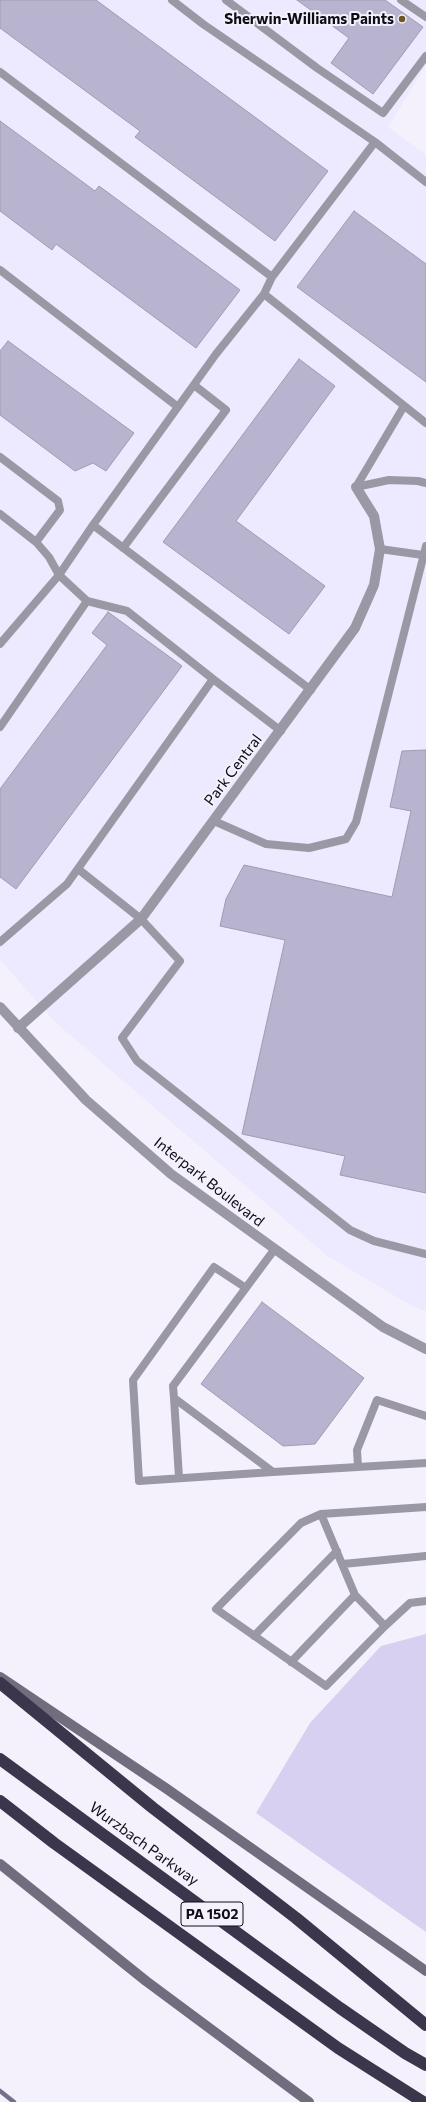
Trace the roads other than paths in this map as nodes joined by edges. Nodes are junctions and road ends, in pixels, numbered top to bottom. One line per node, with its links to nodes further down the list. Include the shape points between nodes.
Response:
1 (172, 0): 7 (lane)
2 (226, 0): 5 (lane, via 382,113)
3 (401, 0): 4 (lane)
4 (426, 17)
5 (426, 56)
6 (0, 72): 10 (lane)
7 (375, 142): 8 (lane); 10 (lane)
8 (426, 182)
9 (0, 270): 14 (lane)
10 (272, 277): 11 (lane)
11 (264, 294): 12 (lane); 13 (lane)
12 (194, 385): 14 (lane); 23 (lane, via 226,410)
13 (404, 406): 15 (lane); 18 (lane)
14 (178, 407): 20 (lane)
15 (426, 423)
16 (0, 458): 21 (lane, via 58,501 60,510)
17 (426, 483): 18 (lane, via 389,480)
18 (356, 487): 24 (street, Park Central, via 374,516)
19 (0, 514): 21 (lane)
20 (93, 525): 23 (lane); 26 (lane)
21 (36, 542): 26 (lane, via 49,557)
22 (426, 546): 25 (lane)
23 (123, 548): 30 (lane)
24 (380, 549): 25 (lane); 30 (street, Park Central, via 374,585 366,607 342,648)
25 (423, 554): 33 (lane, via 356,822 346,839 309,848 266,844)
26 (59, 575): 27 (lane); 28 (lane)
27 (87, 601): 29 (lane, via 127,611); 31 (lane)
28 (0, 644)
29 (213, 679): 32 (lane); 34 (lane)
30 (311, 690): 32 (street, Park Central)
31 (0, 727)
32 (281, 731): 33 (street, Park Central)
33 (214, 821): 35 (street, Park Central)
34 (78, 869): 35 (lane); 36 (lane, via 67,884)
35 (141, 919): 38 (street, Park Central); 40 (lane, via 180,961 122,1038 137,1062 350,1230 374,1241)
36 (0, 942)
37 (0, 1007): 38 (street, Interpark Boulevard)
38 (18, 1028): 39 (street, Interpark Boulevard, via 86,1100 171,1174)
39 (274, 1250): 41 (lane); 42 (street, Interpark Boulevard, via 384,1327)
40 (426, 1254)
41 (246, 1288): 43 (lane, via 173,1386); 48 (lane, via 214,1267 133,1380 139,1481)
42 (426, 1349)
43 (174, 1398): 47 (lane); 48 (lane)
44 (426, 1416): 46 (lane, via 377,1400 357,1450)
45 (426, 1463): 46 (lane)
46 (358, 1467): 47 (lane)
47 (273, 1472): 48 (lane)
48 (180, 1478)
49 (426, 1506): 50 (lane)
50 (321, 1514): 51 (lane); 57 (lane, via 301,1523 216,1609)
51 (338, 1552): 53 (lane); 57 (lane)
52 (426, 1556): 53 (lane)
53 (343, 1564): 54 (lane)
54 (355, 1595): 56 (lane); 58 (lane)
55 (426, 1601): 56 (lane, via 410,1603)
56 (385, 1626): 58 (lane, via 326,1686)
57 (254, 1636): 58 (lane)
58 (290, 1662)
59 (0, 1677): 66 (main road, via 167,1789)
60 (0, 1683): 67 (highway, via 153,1808 296,1918)
61 (0, 1759): 68 (highway, Wurzbach Parkway / PA 1502, via 334,2003)
62 (0, 1801): 64 (highway, PA 1502)
63 (0, 1812): 64 (highway)
64 (54, 1843): 70 (highway, PA 1502, via 338,2048)
65 (0, 1864): 69 (main road, via 146,1981)
66 (426, 1971)
67 (426, 2025)
68 (426, 2065)
69 (309, 2102)
70 (423, 2102)

